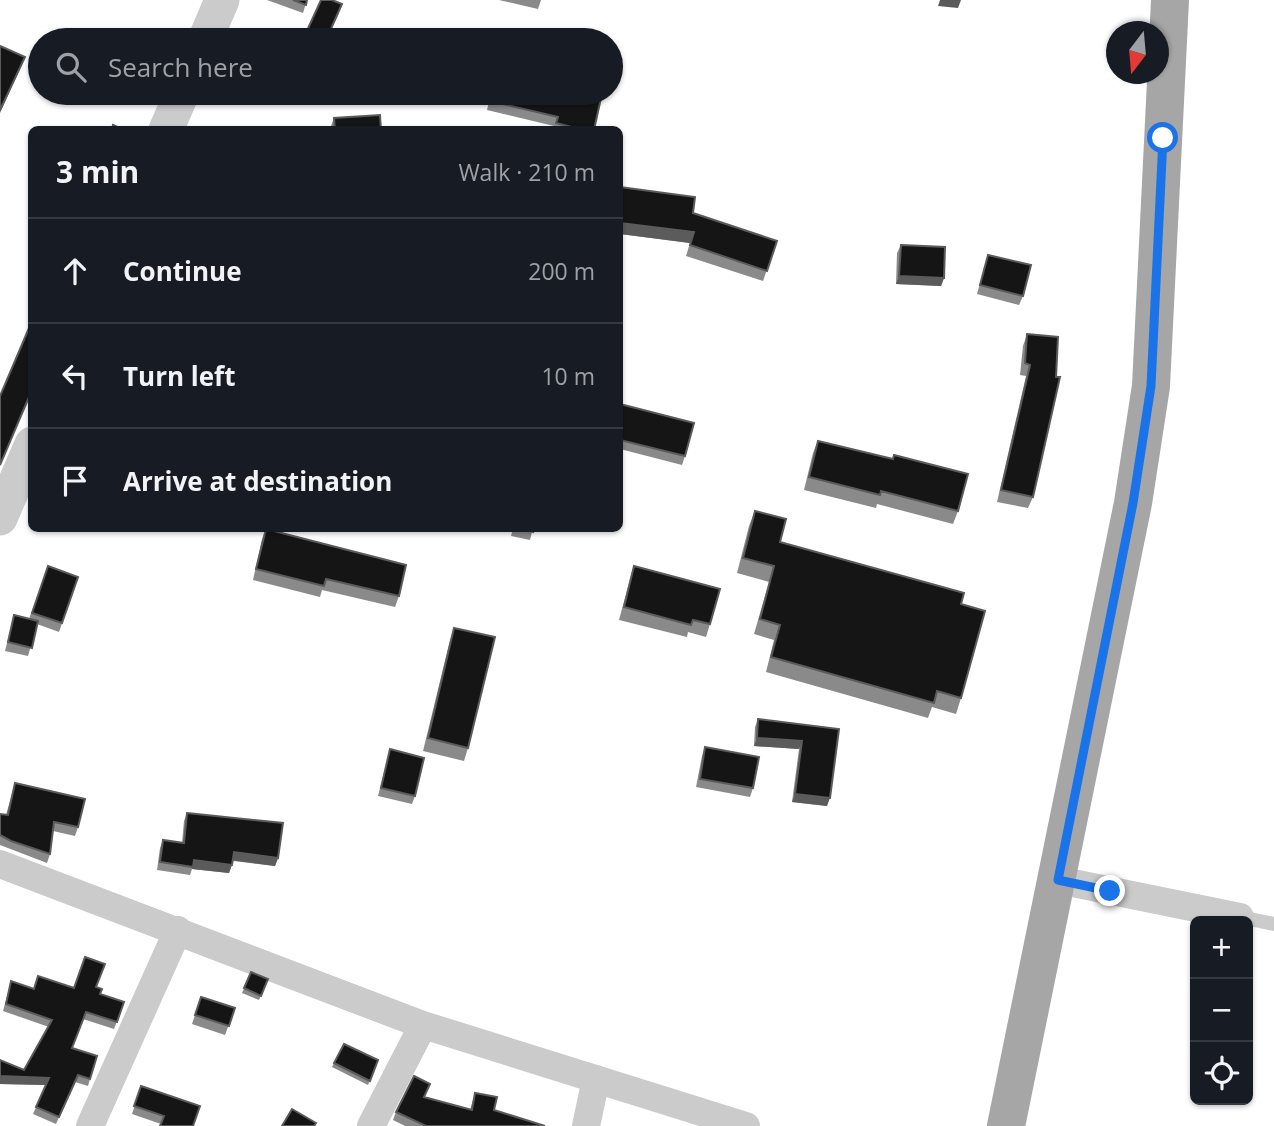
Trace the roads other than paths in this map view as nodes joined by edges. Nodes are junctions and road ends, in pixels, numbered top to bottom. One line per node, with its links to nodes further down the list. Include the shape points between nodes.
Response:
1 (222, 0): 3 (street)
2 (1170, 0): 9 (main road, via 1151,386 1133,503)
3 (210, 28)
4 (177, 105): 5 (street)
5 (168, 126)
6 (28, 453): 7 (street)
7 (0, 518)
8 (0, 864): 13 (street)
9 (1058, 880): 10 (street); 20 (main road)
10 (1226, 916)
11 (1253, 921): 12 (lane)
12 (1274, 924)
13 (178, 930): 14 (street); 16 (street)
14 (422, 1025): 15 (street); 17 (street)
15 (596, 1079): 18 (street); 19 (street)
16 (90, 1126)
17 (371, 1126)
18 (586, 1126)
19 (746, 1126)
20 (1006, 1126)

